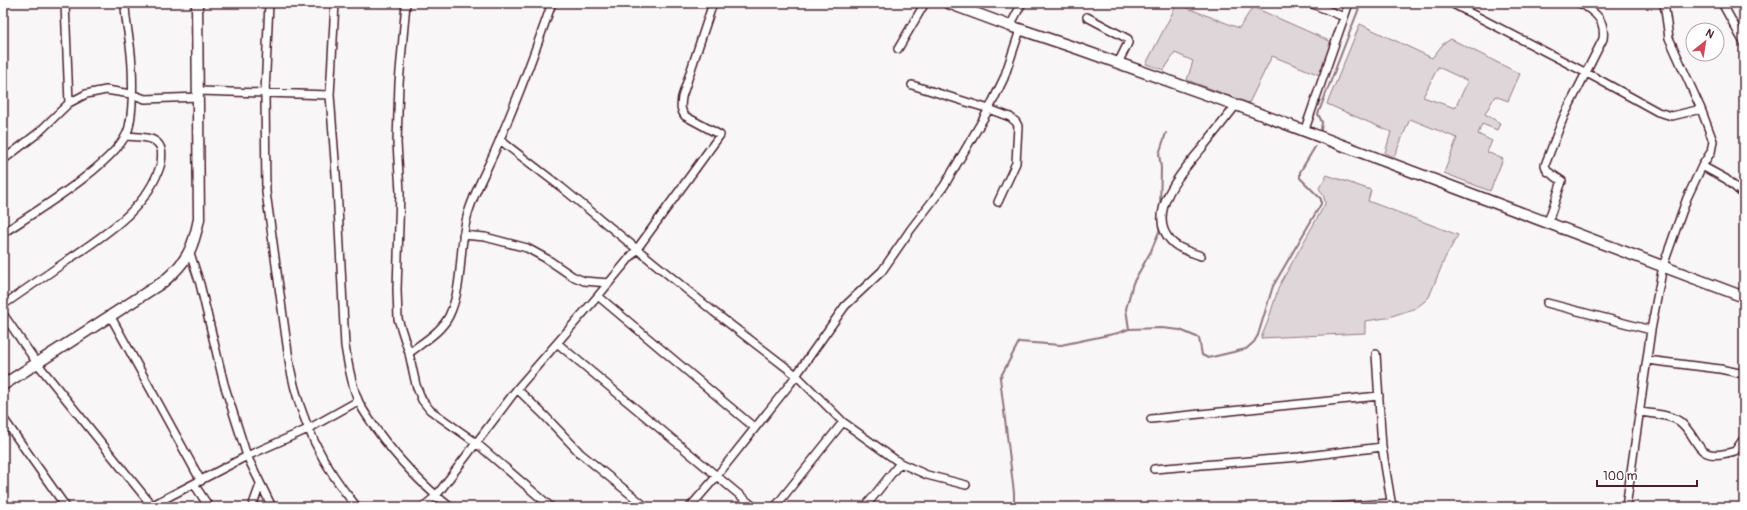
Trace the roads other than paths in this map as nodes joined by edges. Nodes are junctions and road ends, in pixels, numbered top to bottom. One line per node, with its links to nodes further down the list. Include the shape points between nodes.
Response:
1 (65, 3): 32 (street)
2 (126, 3): 29 (street)
3 (197, 3): 30 (main road)
4 (269, 3): 28 (street)
5 (335, 3): 31 (street)
6 (406, 3): 59 (street, via 397,143 400,199 397,290 398,319)
7 (552, 3): 38 (street)
8 (713, 3): 46 (street, via 681,106 685,116 720,135)
9 (925, 3): 24 (street)
10 (948, 3): 21 (main road)
11 (1022, 3): 21 (street)
12 (1310, 3): 20 (street)
13 (1348, 3): 20 (street)
14 (1451, 3): 18 (street)
15 (1580, 3): 26 (street, via 1594,11 1602,21 1604,31 1603,39)
16 (1664, 3): 35 (street, via 1669,38)
17 (1722, 3): 23 (street)
18 (1462, 6): 26 (street)
19 (1087, 17): 25 (street, via 1128,38)
20 (1344, 17): 36 (street)
21 (1010, 26): 22 (main road)
22 (1020, 30): 25 (main road); 34 (street, via 1004,78)
23 (1744, 44)
24 (898, 49)
25 (1118, 63): 33 (main road)
26 (1585, 73): 35 (street, via 1665,115 1672,116); 43 (street, via 1564,116 1545,165 1547,171 1562,181)
27 (912, 86): 34 (street)
28 (265, 93): 30 (street); 31 (street); 74 (street, via 268,216 290,367)
29 (131, 94): 30 (street, via 145,99); 32 (street, via 119,91 96,92); 37 (street, via 129,128)
30 (199, 94): 47 (main road, via 199,219)
31 (330, 95): 68 (street, via 345,346)
32 (69, 103): 39 (street, via 38,133)
33 (1236, 106): 36 (main road); 48 (street, via 1180,174 1164,208 1164,228 1171,242)
34 (989, 109): 42 (street, via 1010,117 1018,126 1016,163); 64 (street, via 944,186 910,229 882,271 845,306)
35 (1702, 109): 40 (street, via 1714,141 1711,152)
36 (1304, 132): 43 (main road)
37 (126, 136): 44 (street, via 114,152 80,180 46,206); 54 (street, via 150,139 161,148 159,170 143,198 108,232)
38 (500, 140): 45 (street, via 474,197); 46 (street)
39 (3, 160)
40 (1702, 166): 41 (street, via 1726,179); 49 (street, via 1687,198)
41 (1744, 195)
42 (998, 202)
43 (1548, 222): 49 (main road)
44 (3, 233)
45 (463, 235): 50 (street, via 485,237 527,248 572,276 584,281); 59 (street, via 458,287 448,318 432,337)
46 (637, 249): 50 (street); 64 (street)
47 (190, 253): 56 (main road, via 176,271 163,282); 78 (street, via 224,384)
48 (1201, 256)
49 (1663, 266): 52 (main road); 57 (street)
50 (609, 283): 51 (street)
51 (598, 296): 58 (street); 73 (street)
52 (1744, 296)
53 (1547, 303): 57 (street)
54 (3, 305)
55 (3, 314): 62 (street)
56 (111, 317): 62 (main road); 82 (street)
57 (1651, 330): 61 (street)
58 (557, 343): 66 (street); 81 (street)
59 (409, 353): 76 (street, via 422,400 430,410)
60 (1376, 354): 67 (street)
61 (1647, 360): 63 (street); 69 (street)
62 (37, 363): 65 (main road); 88 (street)
63 (1744, 374)
64 (796, 375): 72 (street); 73 (street)
65 (3, 385)
66 (517, 389): 76 (street); 96 (street, via 580,453)
67 (1380, 396): 71 (street); 77 (street)
68 (358, 401): 74 (street); 85 (street, via 391,450)
69 (1640, 412): 75 (street, via 1678,421 1704,452 1713,455 1735,451); 102 (street)
70 (3, 418): 87 (street)
71 (1151, 419)
72 (843, 422): 79 (street); 99 (street)
73 (755, 428): 81 (street)
74 (308, 429): 78 (street); 92 (street, via 334,476)
75 (1744, 438)
76 (475, 442): 85 (street); 95 (street)
77 (1382, 447): 80 (street); 86 (street)
78 (247, 456): 82 (street); 83 (street)
79 (900, 463): 84 (street, via 927,475); 100 (street)
80 (1154, 469)
81 (716, 477): 97 (street); 98 (street)
82 (197, 483): 88 (street); 89 (street)
83 (260, 485): 90 (street); 91 (street)
84 (966, 486)
85 (436, 496): 93 (street); 94 (street)
86 (1392, 505): 101 (street)
87 (66, 507)
88 (151, 507)
89 (209, 507)
90 (252, 507)
91 (272, 507)
92 (357, 507)
93 (423, 507)
94 (450, 507)
95 (551, 507)
96 (646, 507)
97 (690, 507)
98 (754, 507)
99 (775, 507)
100 (865, 507)
101 (1333, 507)
102 (1626, 507)

